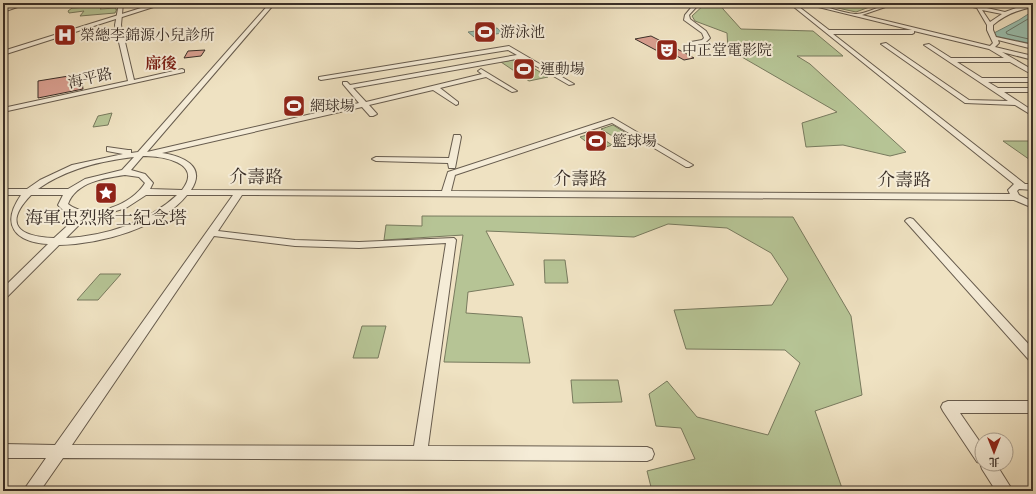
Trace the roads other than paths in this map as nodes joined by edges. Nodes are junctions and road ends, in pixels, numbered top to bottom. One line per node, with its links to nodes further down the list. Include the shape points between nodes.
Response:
1 (27, 3): 12 (street)
2 (121, 3): 15 (street)
3 (163, 3): 15 (street)
4 (272, 3): 53 (street)
5 (698, 3): 20 (street, via 687,15 687,20 704,32 707,38)
6 (791, 3): 17 (street)
7 (804, 3): 14 (street)
8 (895, 3): 14 (street)
9 (958, 3): 11 (street)
10 (1033, 6): 13 (street)
11 (978, 7): 13 (street); 16 (street)
12 (3, 11)
13 (1004, 13): 16 (street)
14 (858, 15): 18 (street)
15 (118, 17): 25 (street); 38 (street)
16 (990, 25): 19 (street)
17 (828, 32): 18 (street); 59 (street)
18 (929, 33): 24 (street)
19 (994, 38): 23 (street); 24 (street, via 996,43)
20 (693, 43)
21 (884, 44): 47 (street, via 968,102)
22 (927, 45): 28 (street)
23 (1033, 46)
24 (991, 48): 27 (street); 29 (street)
25 (3, 53)
26 (522, 56): 30 (street); 33 (street, via 509,48); 39 (street)
27 (1033, 58)
28 (951, 60): 29 (street); 36 (street)
29 (1011, 60): 32 (street)
30 (471, 65): 34 (street); 40 (street)
31 (182, 71): 38 (street, 海平路)
32 (1033, 73)
33 (338, 75): 35 (street); 40 (street)
34 (487, 75): 41 (street); 44 (street)
35 (321, 78)
36 (981, 80): 37 (street); 42 (street)
37 (1033, 80)
38 (130, 82): 48 (street, 海平路)
39 (571, 84)
40 (349, 87): 45 (street)
41 (435, 88): 45 (street); 46 (street)
42 (996, 90): 43 (street); 47 (street)
43 (1033, 90)
44 (514, 91)
45 (363, 103): 49 (street); 53 (street)
46 (456, 103)
47 (1017, 103): 50 (street)
48 (3, 110)
49 (373, 114)
50 (1033, 114)
51 (457, 137): 55 (street)
52 (110, 149): 53 (street)
53 (142, 154): 57 (street); 61 (street, via 86,164 58,175); 65 (street, via 172,157 189,167 192,174 191,183)
54 (376, 159): 55 (street)
55 (453, 161): 58 (street)
56 (689, 165): 58 (street, via 613,120)
57 (125, 172): 63 (street, via 88,181); 64 (street, via 140,174 148,179 148,188)
58 (451, 174): 67 (street)
59 (1022, 186): 60 (street); 68 (street, via 1012,190)
60 (1033, 187)
61 (30, 191): 62 (street); 63 (street); 73 (street, via 13,211 11,222 20,234)
62 (3, 192)
63 (70, 192): 70 (street, via 64,199 63,205 66,210)
64 (144, 192): 65 (street, 介壽路); 70 (street, via 119,207)
65 (185, 193): 66 (street, 介壽路); 73 (street, via 173,205 155,216 124,230 89,239)
66 (239, 193): 67 (street, 介壽路); 72 (street)
67 (446, 194): 68 (street, 介壽路)
68 (1016, 197): 69 (street)
69 (1033, 205)
70 (85, 214): 73 (street)
71 (910, 221): 75 (street)
72 (211, 233): 79 (street); 80 (street, via 295,243 359,245 451,240)
73 (55, 242): 74 (street)
74 (3, 294)
75 (1033, 357)
76 (1033, 407): 77 (street, via 948,407)
77 (974, 445)
78 (3, 451): 79 (street)
79 (59, 451): 80 (street); 83 (street)
80 (420, 453): 81 (street)
81 (647, 454)
82 (992, 472): 84 (street)
83 (32, 491)
84 (1005, 491)

